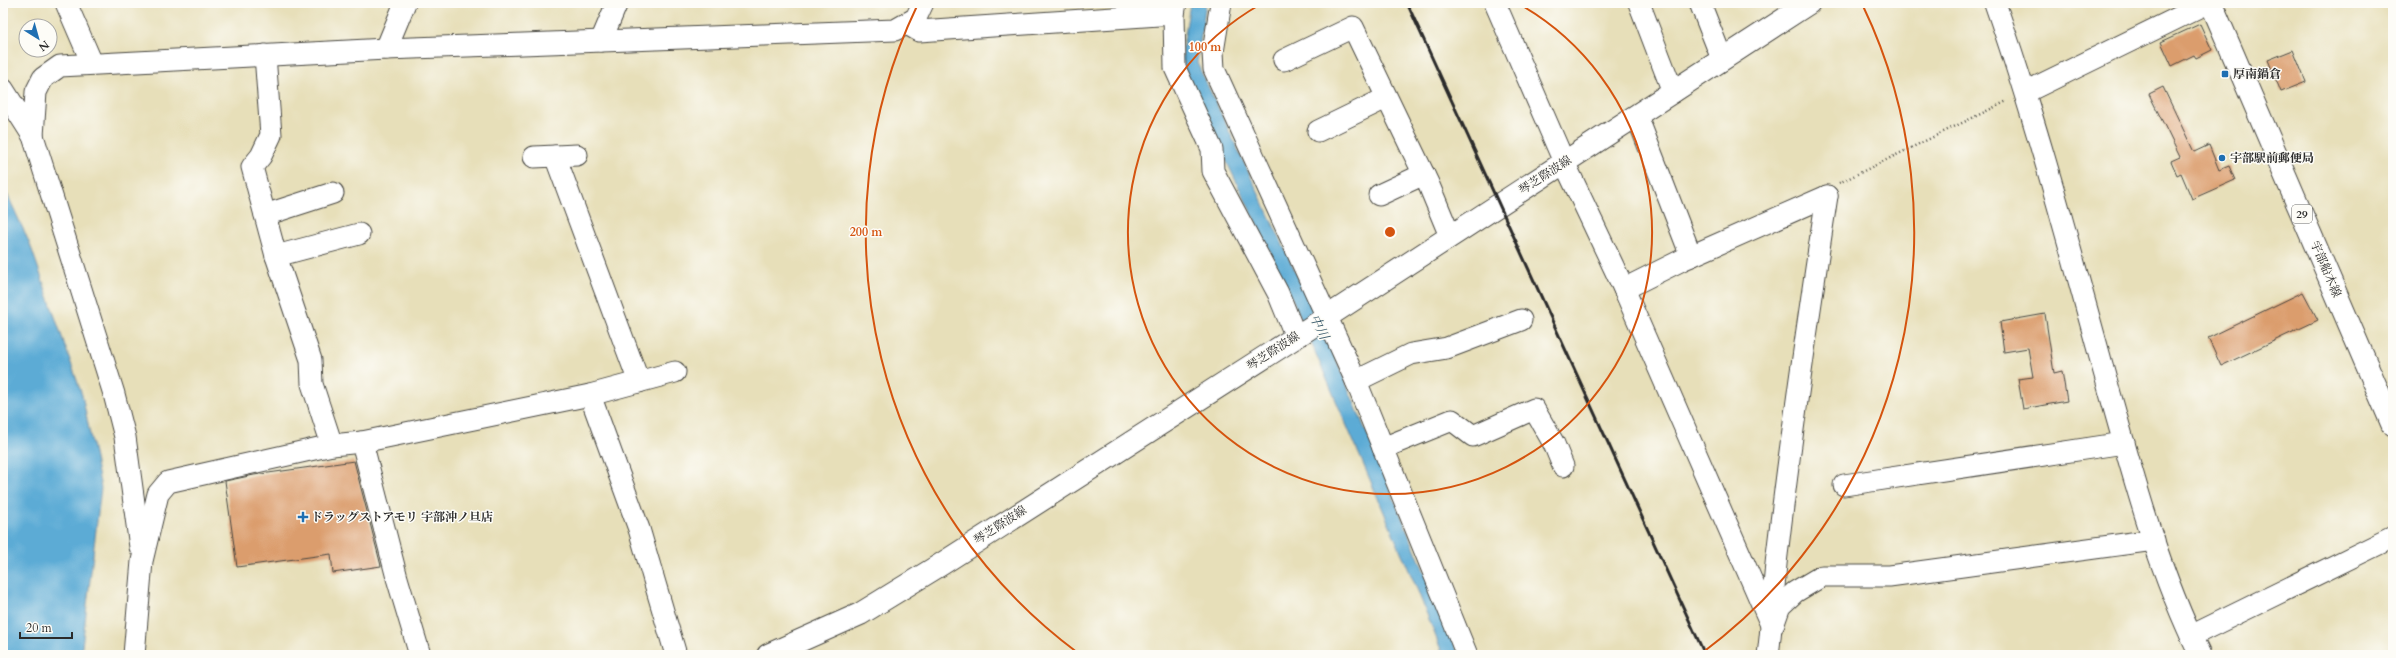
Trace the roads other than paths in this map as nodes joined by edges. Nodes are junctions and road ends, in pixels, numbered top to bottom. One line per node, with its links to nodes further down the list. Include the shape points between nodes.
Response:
1 (66, 3): 21 (street)
2 (405, 3): 17 (street)
3 (617, 3): 16 (street)
4 (923, 3): 15 (street, via 916,18)
5 (1220, 3): 26 (street, via 1213,52 1214,69)
6 (1495, 3): 34 (street)
7 (1639, 3): 23 (street)
8 (1700, 3): 19 (street)
9 (1809, 3): 19 (main road, 琴芝際波線)
10 (1995, 3): 24 (street)
11 (2208, 3): 24 (street)
12 (2211, 3): 51 (main road, 宇部船木線 / 29)
13 (1175, 9): 14 (street); 28 (street, via 1175,68)
14 (1069, 12): 15 (street, via 919,31)
15 (907, 24): 16 (street, via 896,30)
16 (601, 41): 17 (street)
17 (386, 49): 18 (street)
18 (265, 55): 21 (street); 38 (street, via 271,135 261,156 252,167)
19 (1722, 59): 23 (main road, 琴芝際波線)
20 (1284, 60): 25 (street, via 1353,27)
21 (92, 63): 30 (street, via 60,66 43,78 36,92)
22 (3, 89): 30 (street)
23 (1674, 92): 27 (main road, 琴芝際波線)
24 (2026, 92): 53 (street)
25 (1386, 98): 29 (street); 35 (street)
26 (1225, 105): 28 (street); 44 (street)
27 (1637, 116): 34 (main road, 琴芝際波線); 42 (street)
28 (1200, 118): 46 (street, via 1212,149 1212,171 1278,293)
29 (1318, 131)
30 (33, 136): 60 (street, via 114,394 126,444)
31 (577, 155): 32 (street)
32 (555, 156): 33 (street); 49 (street)
33 (534, 158)
34 (1564, 162): 40 (main road, 琴芝際波線); 43 (street)
35 (1424, 174): 37 (street); 40 (street)
36 (333, 193): 38 (street)
37 (1379, 195)
38 (265, 215): 41 (street)
39 (359, 234): 41 (street)
40 (1450, 236): 44 (main road, 琴芝際波線)
41 (276, 256): 54 (street, via 311,360 312,384)
42 (1691, 256): 43 (street); 61 (street, via 1827,196 1799,373 1775,566)
43 (1624, 289): 61 (street)
44 (1324, 318): 46 (main road, 琴芝際波線); 48 (street)
45 (1521, 320): 48 (street, via 1447,348 1411,354)
46 (1298, 336): 66 (main road, 琴芝際波線, via 860,614)
47 (675, 372): 49 (street)
48 (1356, 380): 55 (street)
49 (638, 382): 50 (street)
50 (590, 395): 52 (street); 65 (street, via 639,529)
51 (2393, 426)
52 (362, 442): 54 (street); 64 (street)
53 (2124, 443): 57 (street); 59 (street)
54 (332, 445): 60 (street, via 168,482 158,494)
55 (1383, 448): 56 (street, via 1452,420 1473,436 1534,409); 67 (street)
56 (1563, 466)
57 (1844, 484)
58 (2393, 538): 62 (street)
59 (2154, 540): 61 (street, via 1890,576 1822,576 1795,592 1780,606); 62 (street)
60 (142, 561): 63 (street)
61 (1772, 627): 68 (street)
62 (2191, 636): 69 (street)
63 (134, 655)
64 (420, 655)
65 (676, 655)
66 (768, 655)
67 (1467, 655)
68 (1768, 655)
69 (2200, 655)

